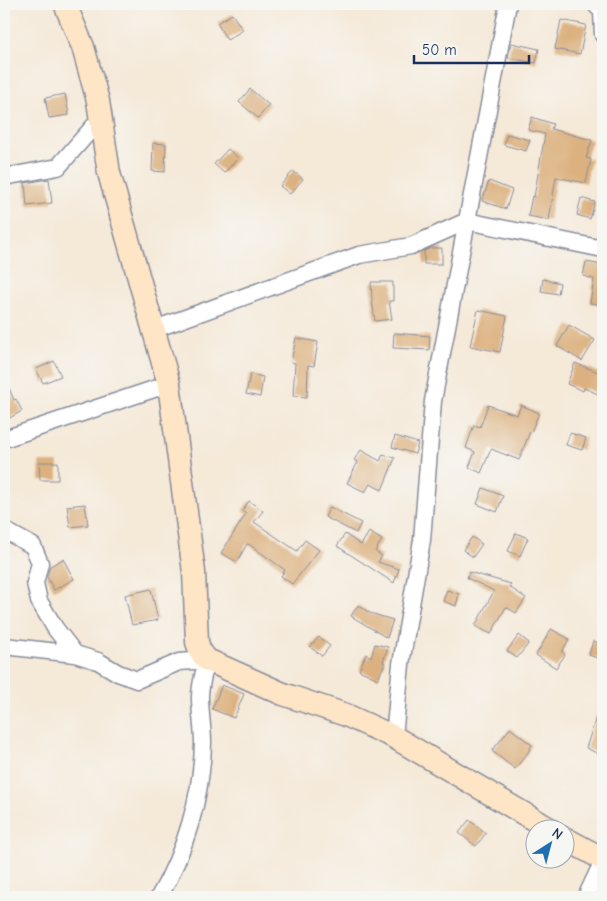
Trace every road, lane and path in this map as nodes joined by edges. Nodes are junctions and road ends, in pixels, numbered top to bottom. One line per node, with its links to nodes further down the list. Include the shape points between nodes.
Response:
1 (65, 4): 5 (street, via 83,47)
2 (508, 4): 7 (street)
3 (595, 4): 4 (street, via 602,11)
4 (603, 35)
5 (100, 118): 6 (street, via 58,167); 9 (street, via 109,173)
6 (4, 177)
7 (467, 221): 8 (street); 9 (street, via 411,246 359,255); 16 (street, via 433,401 422,540)
8 (603, 249)
9 (154, 329): 10 (street)
10 (169, 384): 11 (street); 15 (street, via 194,572 197,642)
11 (4, 439)
12 (4, 530): 14 (street, via 33,546 40,563 35,583 39,601)
13 (4, 646): 14 (street)
14 (75, 654): 15 (street, via 137,680 179,662)
15 (207, 660): 16 (street, via 282,694 346,715); 20 (street, via 200,696 203,743 199,782 188,830 170,877)
16 (394, 737): 17 (street)
17 (531, 818)
18 (574, 844): 19 (street)
19 (603, 860): 21 (street)
20 (158, 897)
21 (586, 897)

